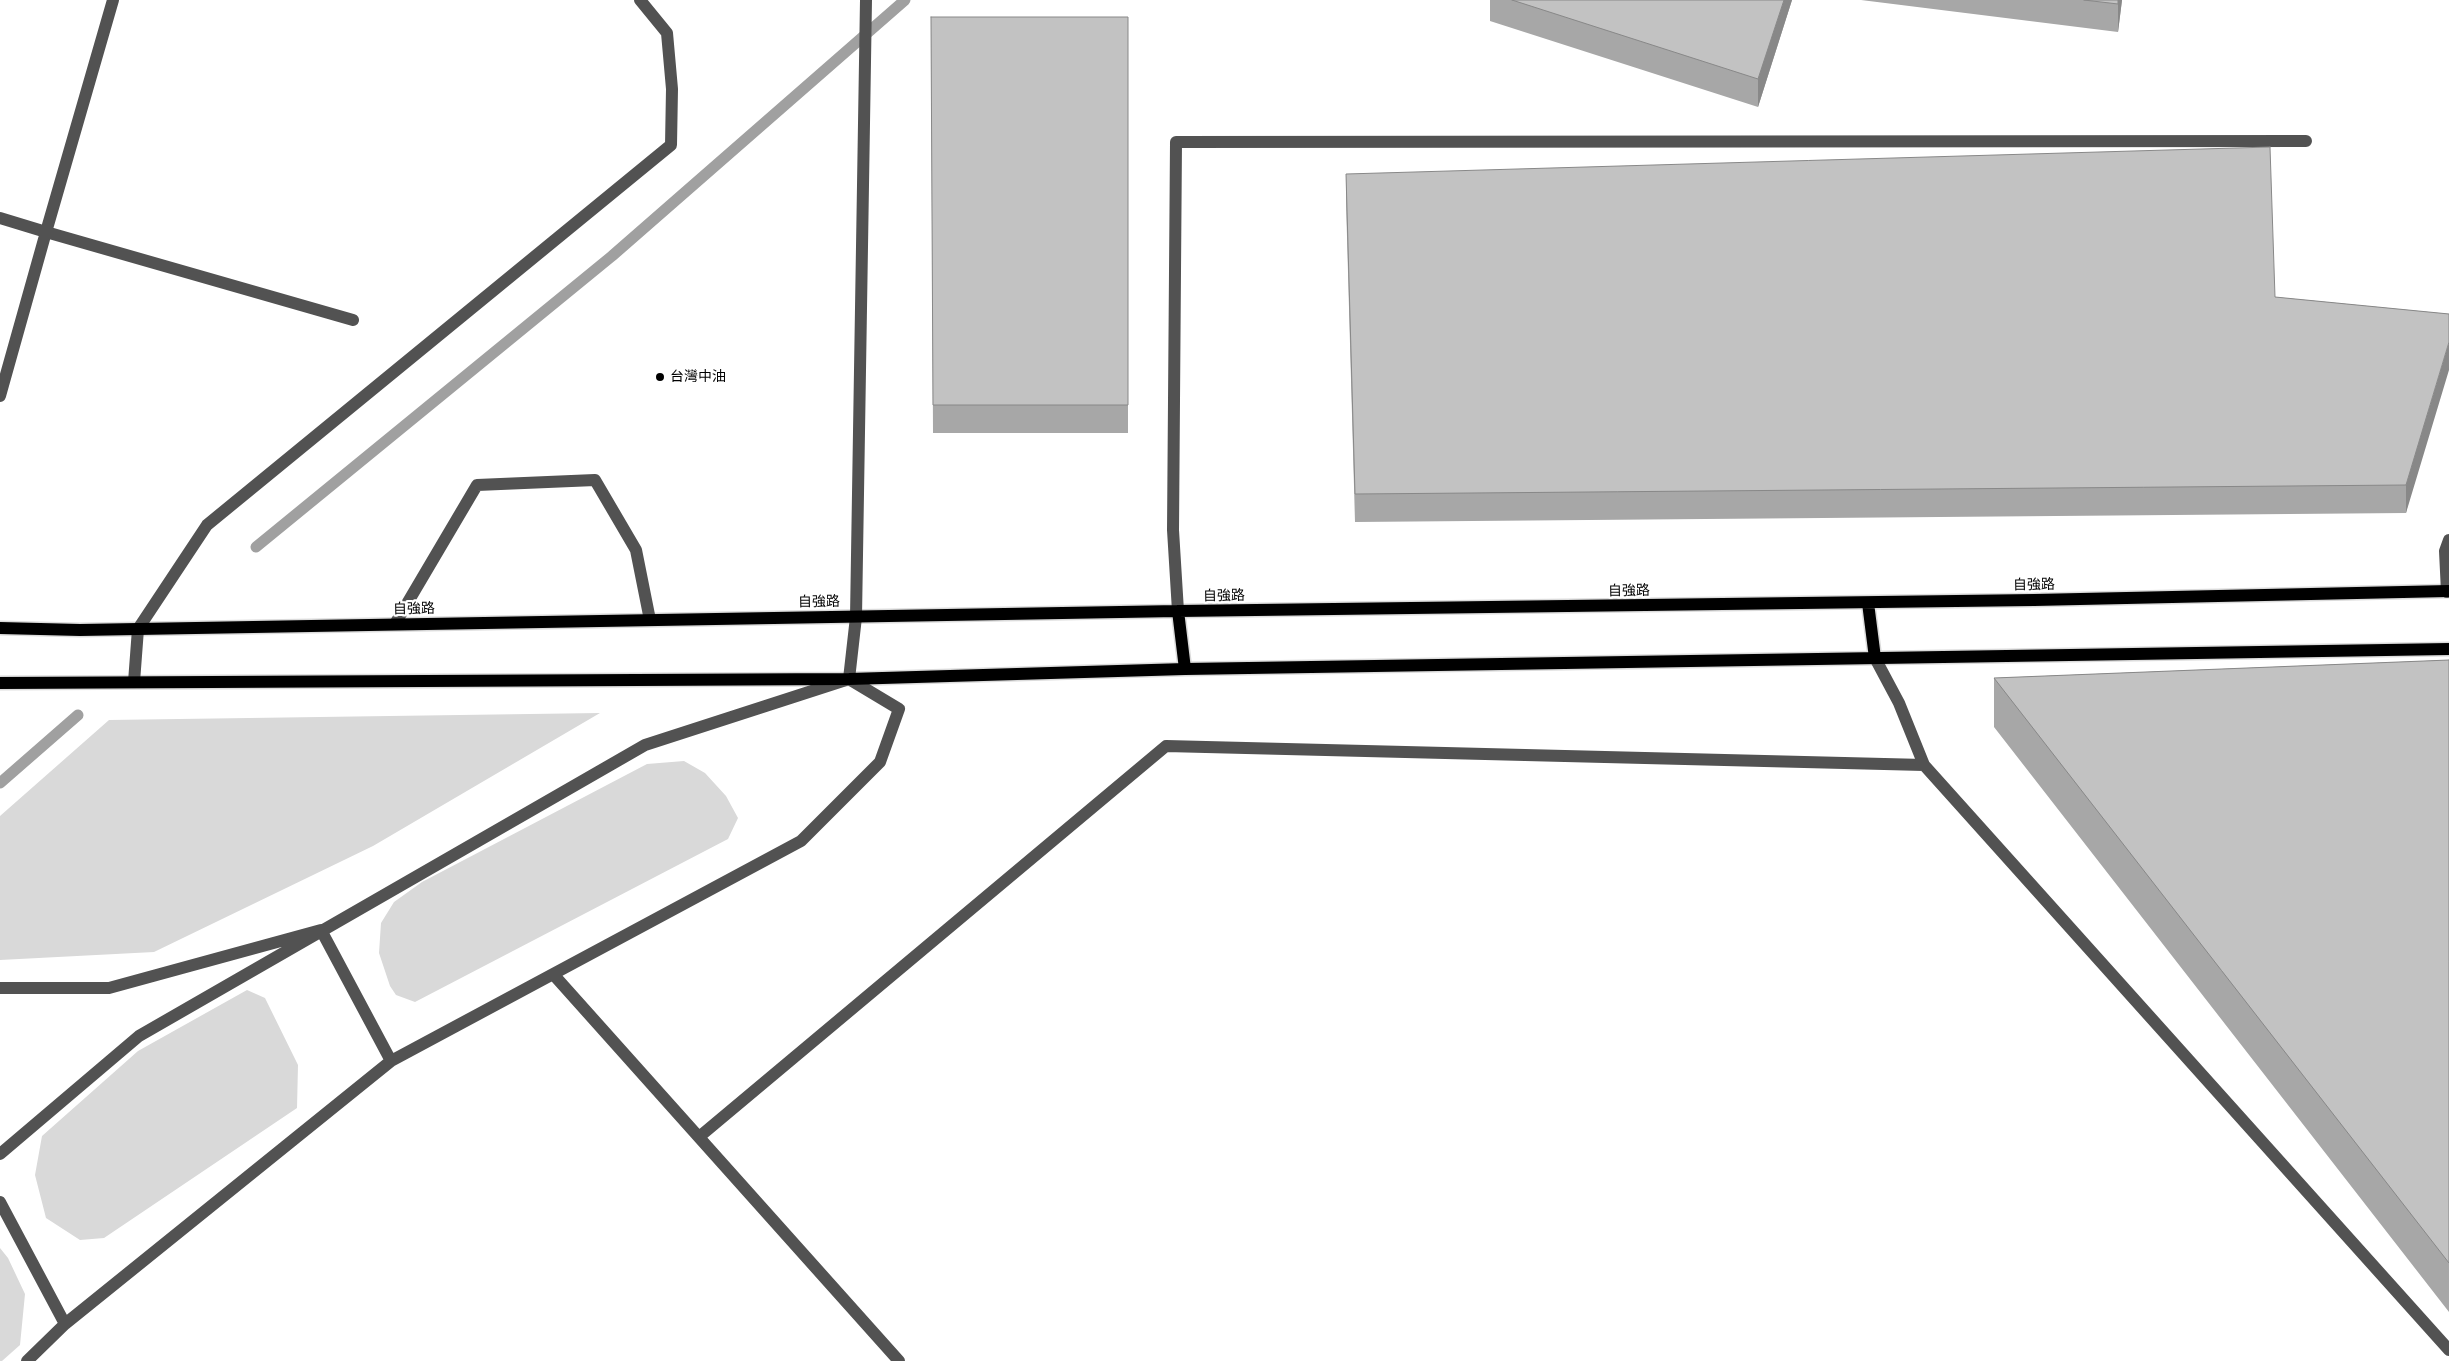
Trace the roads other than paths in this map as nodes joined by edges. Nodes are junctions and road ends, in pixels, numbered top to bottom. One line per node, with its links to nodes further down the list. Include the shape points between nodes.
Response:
1 (113, 0): 6 (street)
2 (640, 0): 17 (street, via 667,33 672,89 671,144 207,525)
3 (866, 0): 13 (street)
4 (2306, 141): 12 (street, via 1176,142 1173,530)
5 (0, 218): 6 (street)
6 (46, 232): 7 (street); 8 (street)
7 (354, 320)
8 (0, 396)
9 (2449, 540): 10 (street, via 2446,551)
10 (2448, 592): 11 (main road, 自強路)
11 (1868, 603): 12 (main road, 自強路); 19 (main road)
12 (1178, 611): 13 (main road, 自強路); 20 (main road)
13 (856, 616): 14 (main road, 自強路); 21 (street)
14 (650, 620): 15 (main road, 自強路); 15 (street, via 636,550 595,480 477,485)
15 (395, 624): 17 (main road, 自強路)
16 (0, 628): 17 (main road, 自強路)
17 (138, 629): 22 (street)
18 (2449, 649): 19 (main road)
19 (1875, 658): 20 (main road); 24 (street)
20 (1185, 669): 21 (main road)
21 (849, 679): 22 (main road); 25 (street, via 645,745); 26 (street, via 900,709 880,762 874,768 801,840)
22 (134, 682): 23 (main road)
23 (0, 683)
24 (1924, 765): 29 (street, via 1166,746); 33 (street)
25 (321, 930): 27 (street, via 109,988); 28 (street); 30 (street, via 139,1036)
26 (553, 974): 28 (street); 29 (street)
27 (0, 988)
28 (391, 1061): 32 (street)
29 (699, 1137): 35 (street)
30 (0, 1154)
31 (0, 1202): 32 (street)
32 (65, 1324): 34 (street)
33 (2449, 1350)
34 (27, 1361)
35 (899, 1361)

